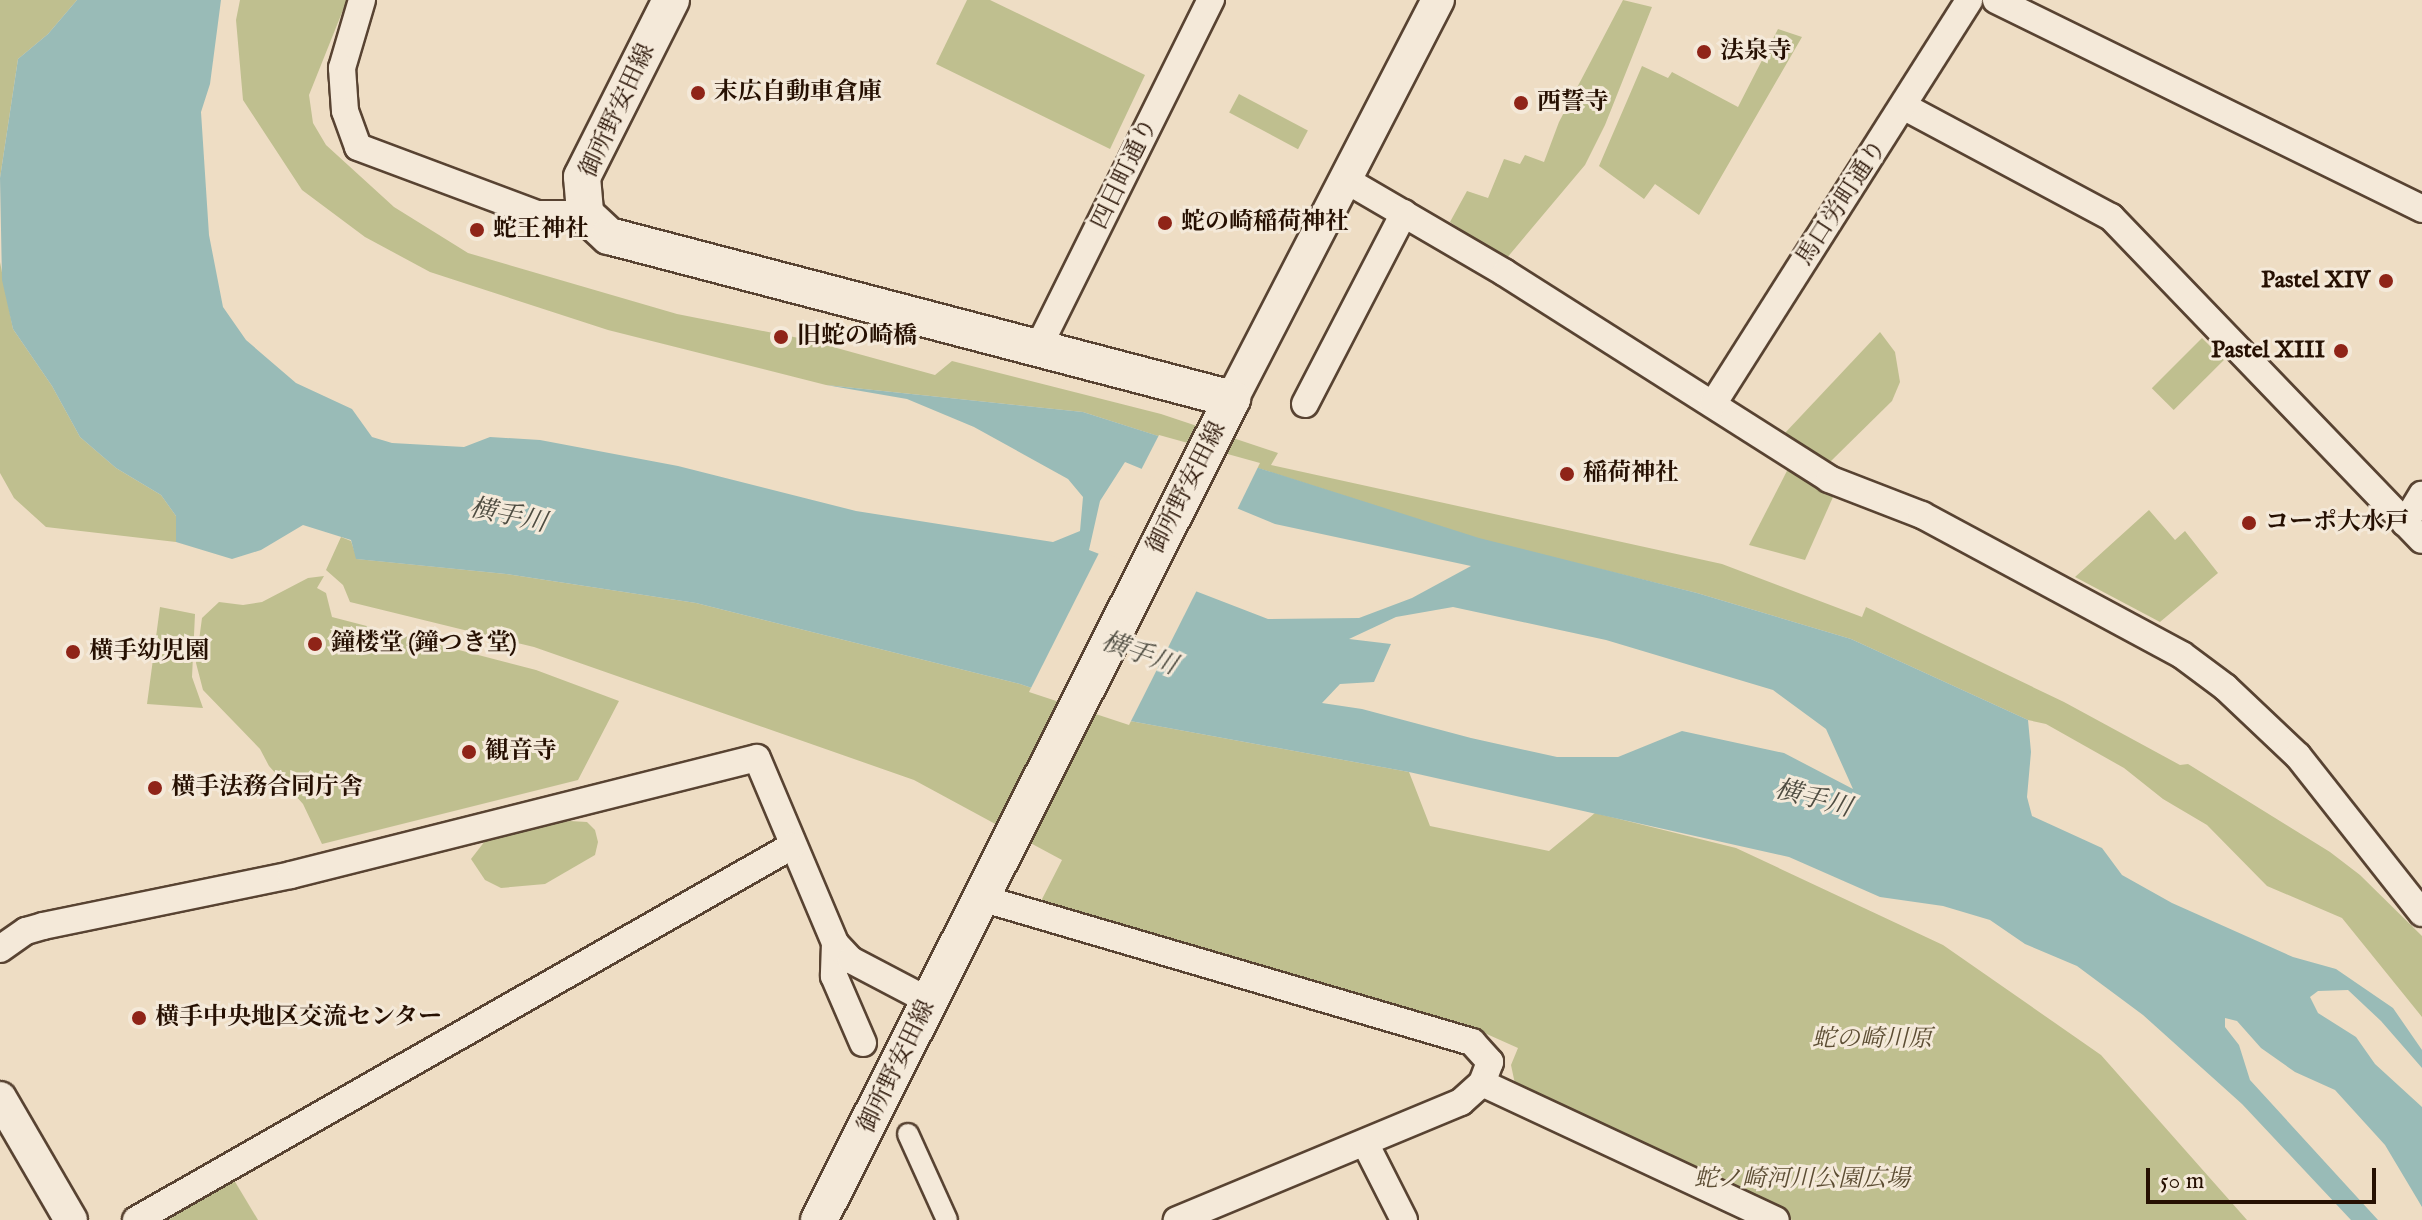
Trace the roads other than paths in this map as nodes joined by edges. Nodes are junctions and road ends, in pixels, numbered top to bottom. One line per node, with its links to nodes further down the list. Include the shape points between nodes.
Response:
1 (362, 0): 11 (street, via 342,68 345,111 358,147 537,214)
2 (671, 0): 11 (main road, 御所野安田線, via 582,177)
3 (1211, 0): 12 (street, 四日町通り)
4 (1438, 0): 8 (street)
5 (1969, 0): 7 (street, 馬口労町通り)
6 (1996, 0): 9 (street)
7 (1903, 106): 15 (street, 馬口労町通り); 17 (street, via 2111,217)
8 (1346, 180): 10 (street); 13 (street)
9 (2422, 209)
10 (1404, 213): 14 (street); 15 (street)
11 (585, 214): 12 (main road, 御所野安田線, via 609,236)
12 (1038, 348): 13 (main road, 御所野安田線)
13 (1232, 399): 19 (main road, 御所野安田線)
14 (1305, 404)
15 (1713, 404): 20 (street, via 1829,479 1922,515 2182,655 2225,687 2298,756)
16 (2422, 495): 17 (street)
17 (2414, 532)
18 (792, 846): 21 (street); 22 (street, via 757,758 291,875 43,926); 30 (street)
19 (981, 898): 23 (main road, 御所野安田線); 25 (street, via 1472,1042 1490,1062)
20 (2422, 913)
21 (835, 943): 23 (street, via 851,960); 24 (street, via 834,976)
22 (0, 949)
23 (929, 1001): 31 (main road, 御所野安田線)
24 (863, 1043)
25 (1482, 1083): 28 (street, via 1461,1102); 35 (street)
26 (0, 1098): 29 (street)
27 (908, 1134): 32 (street)
28 (1365, 1143): 33 (street); 34 (street)
29 (71, 1220)
30 (136, 1220)
31 (819, 1220)
32 (947, 1220)
33 (1177, 1220)
34 (1404, 1220)
35 (1776, 1220)

